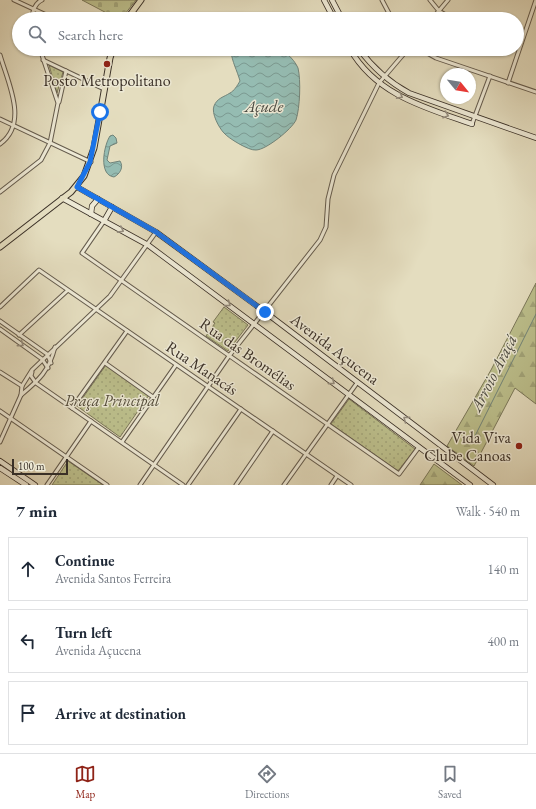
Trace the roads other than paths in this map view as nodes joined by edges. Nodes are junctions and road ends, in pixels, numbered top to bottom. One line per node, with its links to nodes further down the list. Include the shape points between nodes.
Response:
1 (14, 0): 10 (street)
2 (42, 0): 10 (street)
3 (141, 0): 14 (main road)
4 (324, 0): 15 (main road)
5 (332, 0): 16 (main road)
6 (382, 0): 17 (street)
7 (430, 0): 11 (street)
8 (448, 0): 11 (street)
9 (536, 0): 18 (street)
10 (34, 9): 12 (street); 13 (street)
11 (439, 11)
12 (33, 12)
13 (40, 12)
14 (132, 12)
15 (330, 12)
16 (338, 12)
17 (388, 12)
18 (524, 37)
19 (0, 55): 39 (street, via 16,110)
20 (42, 56): 27 (street)
21 (111, 56): 33 (main road)
22 (354, 56): 31 (main road)
23 (365, 56): 30 (main road)
24 (402, 56): 30 (street)
25 (432, 56): 29 (street)
26 (517, 56): 32 (street)
27 (43, 60): 28 (street); 35 (street)
28 (66, 71): 33 (street); 35 (street)
29 (490, 76): 32 (street); 36 (street)
30 (384, 77): 31 (street); 36 (main road, via 415,96)
31 (379, 83): 38 (main road, one-way to 38, via 419,106); 58 (street, via 334,176 323,235)
32 (508, 83): 34 (street)
33 (104, 89): 43 (main road)
34 (536, 92)
35 (58, 103): 41 (street)
36 (475, 117): 38 (street); 40 (main road)
37 (0, 118): 39 (street)
38 (472, 124)
39 (13, 126): 41 (street); 42 (street, via 8,139)
40 (536, 138)
41 (50, 143): 43 (street); 45 (street, via 41,160)
42 (0, 144)
43 (90, 162): 44 (main road)
44 (77, 187): 46 (main road); 47 (main road, Avenida Açucena)
45 (0, 192)
46 (62, 198): 49 (main road, Avenida Açucena); 53 (main road)
47 (98, 199): 48 (main road, Avenida Açucena); 49 (main road, via 92,206)
48 (112, 207): 50 (main road); 51 (main road, Avenida Açucena)
49 (91, 214): 50 (main road, Avenida Açucena)
50 (104, 221): 52 (main road, Avenida Açucena, one-way to 52); 54 (street, Rua das Bromélias, via 82,253)
51 (156, 232): 52 (street); 58 (main road, Avenida Açucena)
52 (148, 245): 54 (street); 60 (main road, Avenida Açucena, one-way to 60)
53 (0, 247)
54 (121, 280): 57 (street); 66 (street, Rua das Bromélias)
55 (67, 291): 56 (street, Rua Manacás, via 39,270); 57 (street, Rua Manacás); 63 (street)
56 (0, 307)
57 (96, 310): 62 (street, Rua Manacás); 64 (street)
58 (265, 312): 60 (street); 74 (main road, Avenida Açucena)
59 (0, 321): 63 (street)
60 (255, 324): 66 (street); 78 (main road, Avenida Açucena, one-way to 78)
61 (0, 329): 67 (street, one-way to 67)
62 (127, 331): 69 (street); 70 (street, Rua Manacás)
63 (19, 335): 65 (street)
64 (55, 347): 65 (street); 68 (street)
65 (47, 354): 67 (street); 68 (street)
66 (229, 356): 77 (street); 86 (street, Rua das Bromélias)
67 (42, 359): 71 (street); 72 (street)
68 (51, 363): 71 (street)
69 (105, 363): 80 (street); 81 (street)
70 (176, 365): 77 (street, Rua Manacás); 80 (street)
71 (48, 368): 75 (street)
72 (32, 370): 75 (street, via 31,376); 76 (street)
73 (0, 372): 76 (street)
74 (357, 382): 78 (street); 109 (main road, Avenida Açucena, one-way to 74)
75 (36, 383): 79 (street); 81 (street)
76 (22, 386): 79 (street)
77 (208, 387): 82 (street, Rua Manacás); 94 (street)
78 (348, 394): 86 (street); 90 (main road, Avenida Açucena)
79 (21, 395): 84 (street)
80 (154, 397): 89 (street)
81 (72, 408): 85 (street)
82 (241, 409): 87 (street, Rua Manacás); 103 (street)
83 (0, 411): 84 (street)
84 (10, 418): 88 (street); 92 (street)
85 (91, 421): 89 (street); 92 (street)
86 (327, 423): 90 (street, Rua das Bromélias, via 399,474); 91 (street)
87 (273, 431): 91 (street, Rua Manacás); 104 (street)
88 (0, 442)
89 (122, 442): 94 (street)
90 (419, 448): 108 (main road, Avenida Açucena)
91 (305, 454): 96 (street, Rua Manacás); 105 (street)
92 (66, 457): 99 (street); 100 (street)
93 (0, 461): 98 (main road)
94 (154, 465): 101 (street); 102 (street)
95 (0, 468): 97 (main road)
96 (337, 476): 106 (street); 107 (street, Rua Manacás)
97 (26, 485)
98 (35, 485)
99 (47, 485)
100 (107, 485)
101 (140, 485)
102 (182, 485)
103 (188, 485)
104 (236, 485)
105 (284, 485)
106 (331, 485)
107 (350, 485)
108 (470, 485)
109 (493, 485)

